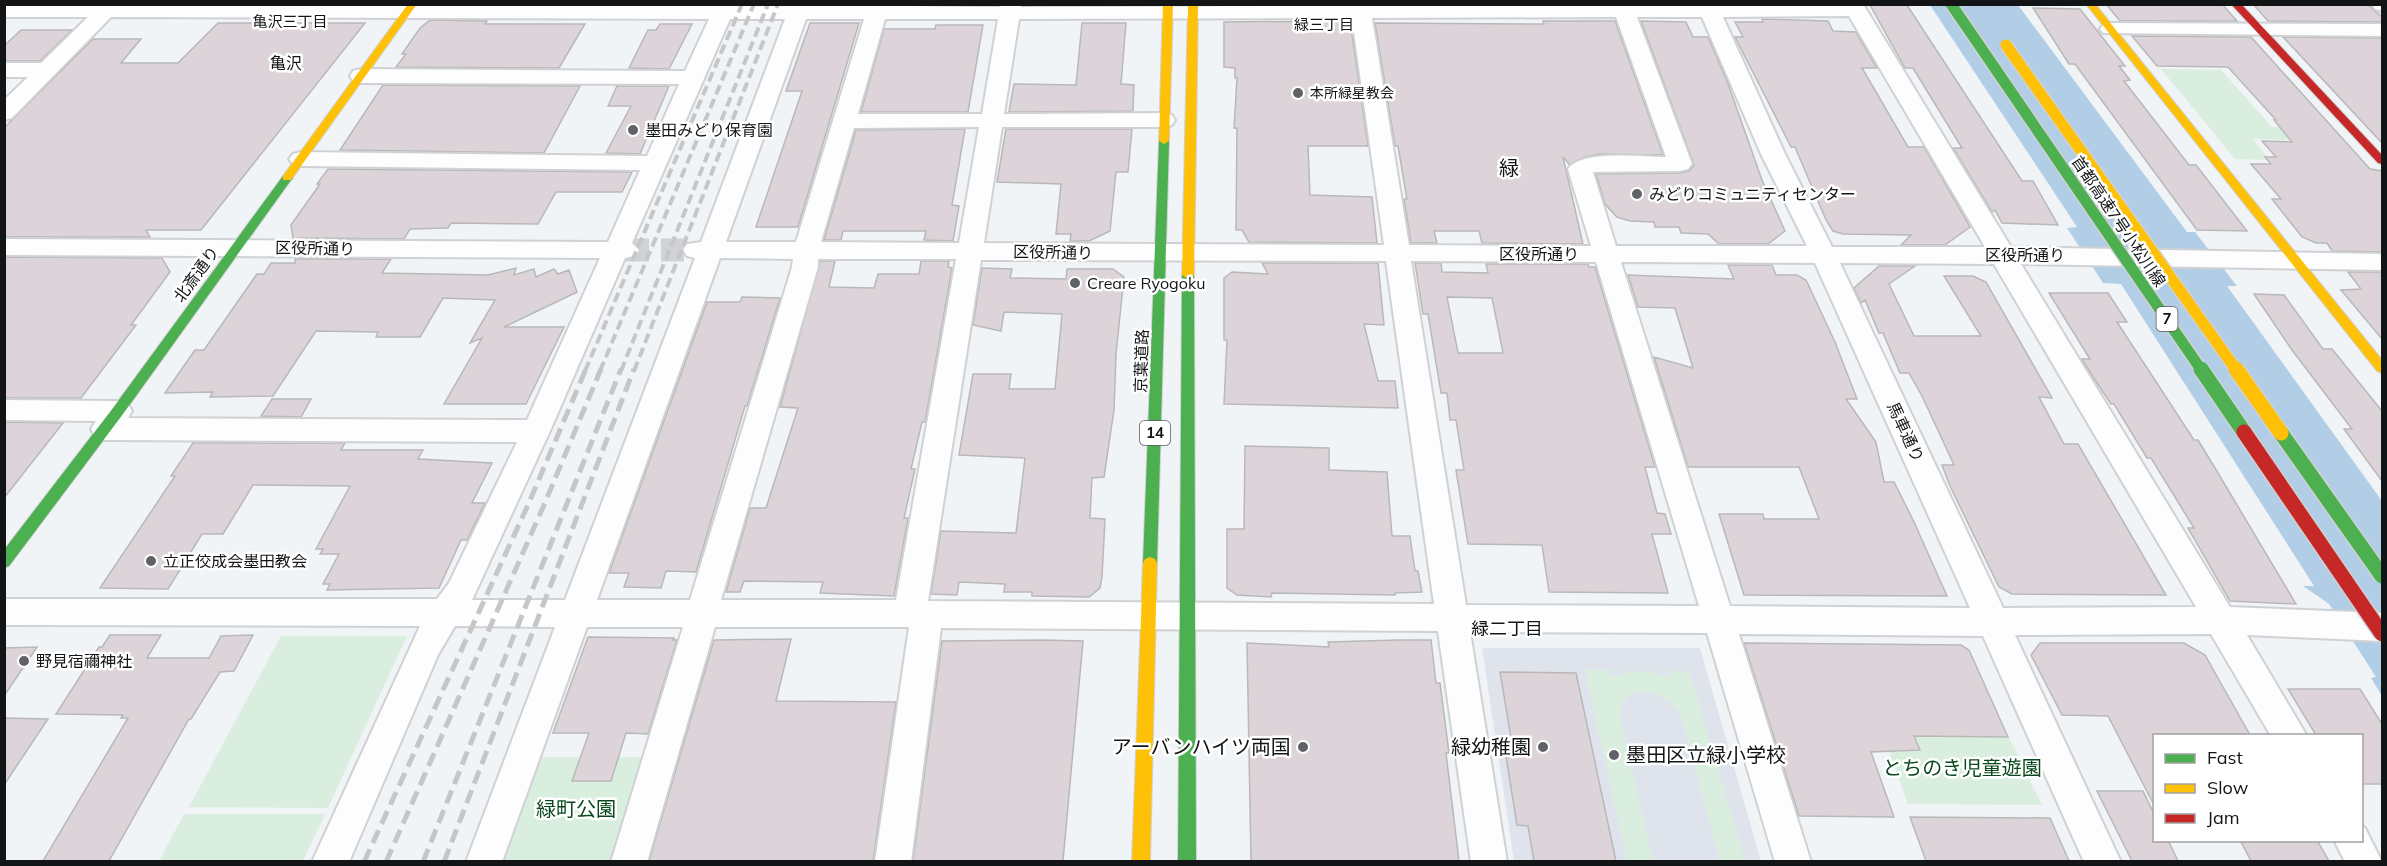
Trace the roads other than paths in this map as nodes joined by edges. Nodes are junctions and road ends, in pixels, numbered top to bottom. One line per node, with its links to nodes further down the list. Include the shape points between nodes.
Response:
1 (1951, 4): 65 (main road, 首都高速7号小松川線 / 7, bridge)
2 (2090, 4): 18 (main road)
3 (2235, 4): 19 (main road)
4 (1708, 7): 5 (street); 16 (street); 43 (street, 馬車通り, via 1773,154)
5 (1854, 7): 44 (street)
6 (110, 8): 13 (street); 17 (street); 23 (street)
7 (724, 8): 8 (street); 13 (street); 25 (street)
8 (799, 8): 14 (street); 36 (street)
9 (1168, 8): 10 (street); 15 (street); 27 (main road, 京葉道路 / 14)
10 (1193, 8): 11 (street); 40 (main road, 14)
11 (1360, 8): 12 (street); 41 (street)
12 (1531, 8): 16 (street)
13 (410, 9): 24 (main road, 北斎通り)
14 (878, 9): 15 (street); 28 (street)
15 (1010, 9): 29 (street)
16 (1624, 10): 42 (street, via 1680,164 1589,164 1580,169)
17 (4, 11)
18 (2110, 29): 19 (street); 45 (main road)
19 (2259, 30): 20 (street); 31 (main road)
20 (2382, 30)
21 (1998, 34): 52 (main road, 首都高速7号小松川線 / 7, bridge)
22 (4, 70): 23 (street)
23 (46, 70): 26 (street)
24 (361, 76): 25 (street); 30 (main road, 北斎通り)
25 (693, 78): 32 (street)
26 (4, 113)
27 (1164, 120): 29 (street); 39 (main road, 京葉道路 / 14)
28 (844, 121): 29 (street); 37 (street)
29 (992, 121): 38 (street)
30 (301, 159): 32 (street); 34 (main road, 北斎通り)
31 (2382, 161)
32 (655, 163): 35 (street)
33 (4, 247): 34 (street, 区役所通り)
34 (237, 247): 35 (street, 区役所通り); 49 (main road, 北斎通り)
35 (621, 250): 50 (street)
36 (703, 250): 37 (street, 区役所通り); 54 (street)
37 (806, 250): 38 (street, 区役所通り); 55 (street, via 805,267)
38 (970, 251): 39 (street, 区役所通り); 56 (street)
39 (1161, 254): 40 (street, 区役所通り); 58 (main road, 京葉道路 / 14)
40 (1188, 254): 41 (street, 区役所通り); 59 (main road, 14)
41 (1399, 254): 42 (street, 区役所通り); 61 (street)
42 (1606, 255): 43 (street, 区役所通り); 60 (street)
43 (1824, 255): 44 (street, 区役所通り); 63 (street, 馬車通り)
44 (2002, 255): 45 (street, 区役所通り, bridge); 62 (street)
45 (2296, 262): 46 (street, 区役所通り); 47 (main road)
46 (2382, 262)
47 (2382, 368)
48 (4, 410): 49 (street)
49 (111, 420): 50 (street); 51 (main road, 北斎通り)
50 (537, 431): 57 (street, via 461,591)
51 (4, 562)
52 (2382, 576)
53 (4, 612): 57 (street)
54 (576, 614): 55 (street); 57 (street); 69 (street)
55 (701, 614): 56 (street); 70 (street)
56 (919, 614): 58 (street); 71 (street)
57 (445, 615): 68 (street, via 422,655)
58 (1149, 616): 59 (street); 72 (main road, 京葉道路 / 14)
59 (1189, 616): 61 (street); 73 (main road, 14)
60 (1719, 618): 61 (street); 63 (street); 75 (street)
61 (1453, 619): 74 (street)
62 (2220, 620): 63 (street); 64 (street); 66 (street)
63 (1993, 622): 76 (street, 馬車通り)
64 (2382, 627)
65 (2382, 634)
66 (2288, 734)
67 (2353, 842): 77 (street)
68 (330, 861)
69 (484, 861)
70 (629, 861)
71 (893, 861)
72 (1142, 861)
73 (1187, 861)
74 (1489, 861)
75 (1793, 861)
76 (2103, 861)
77 (2365, 861)

